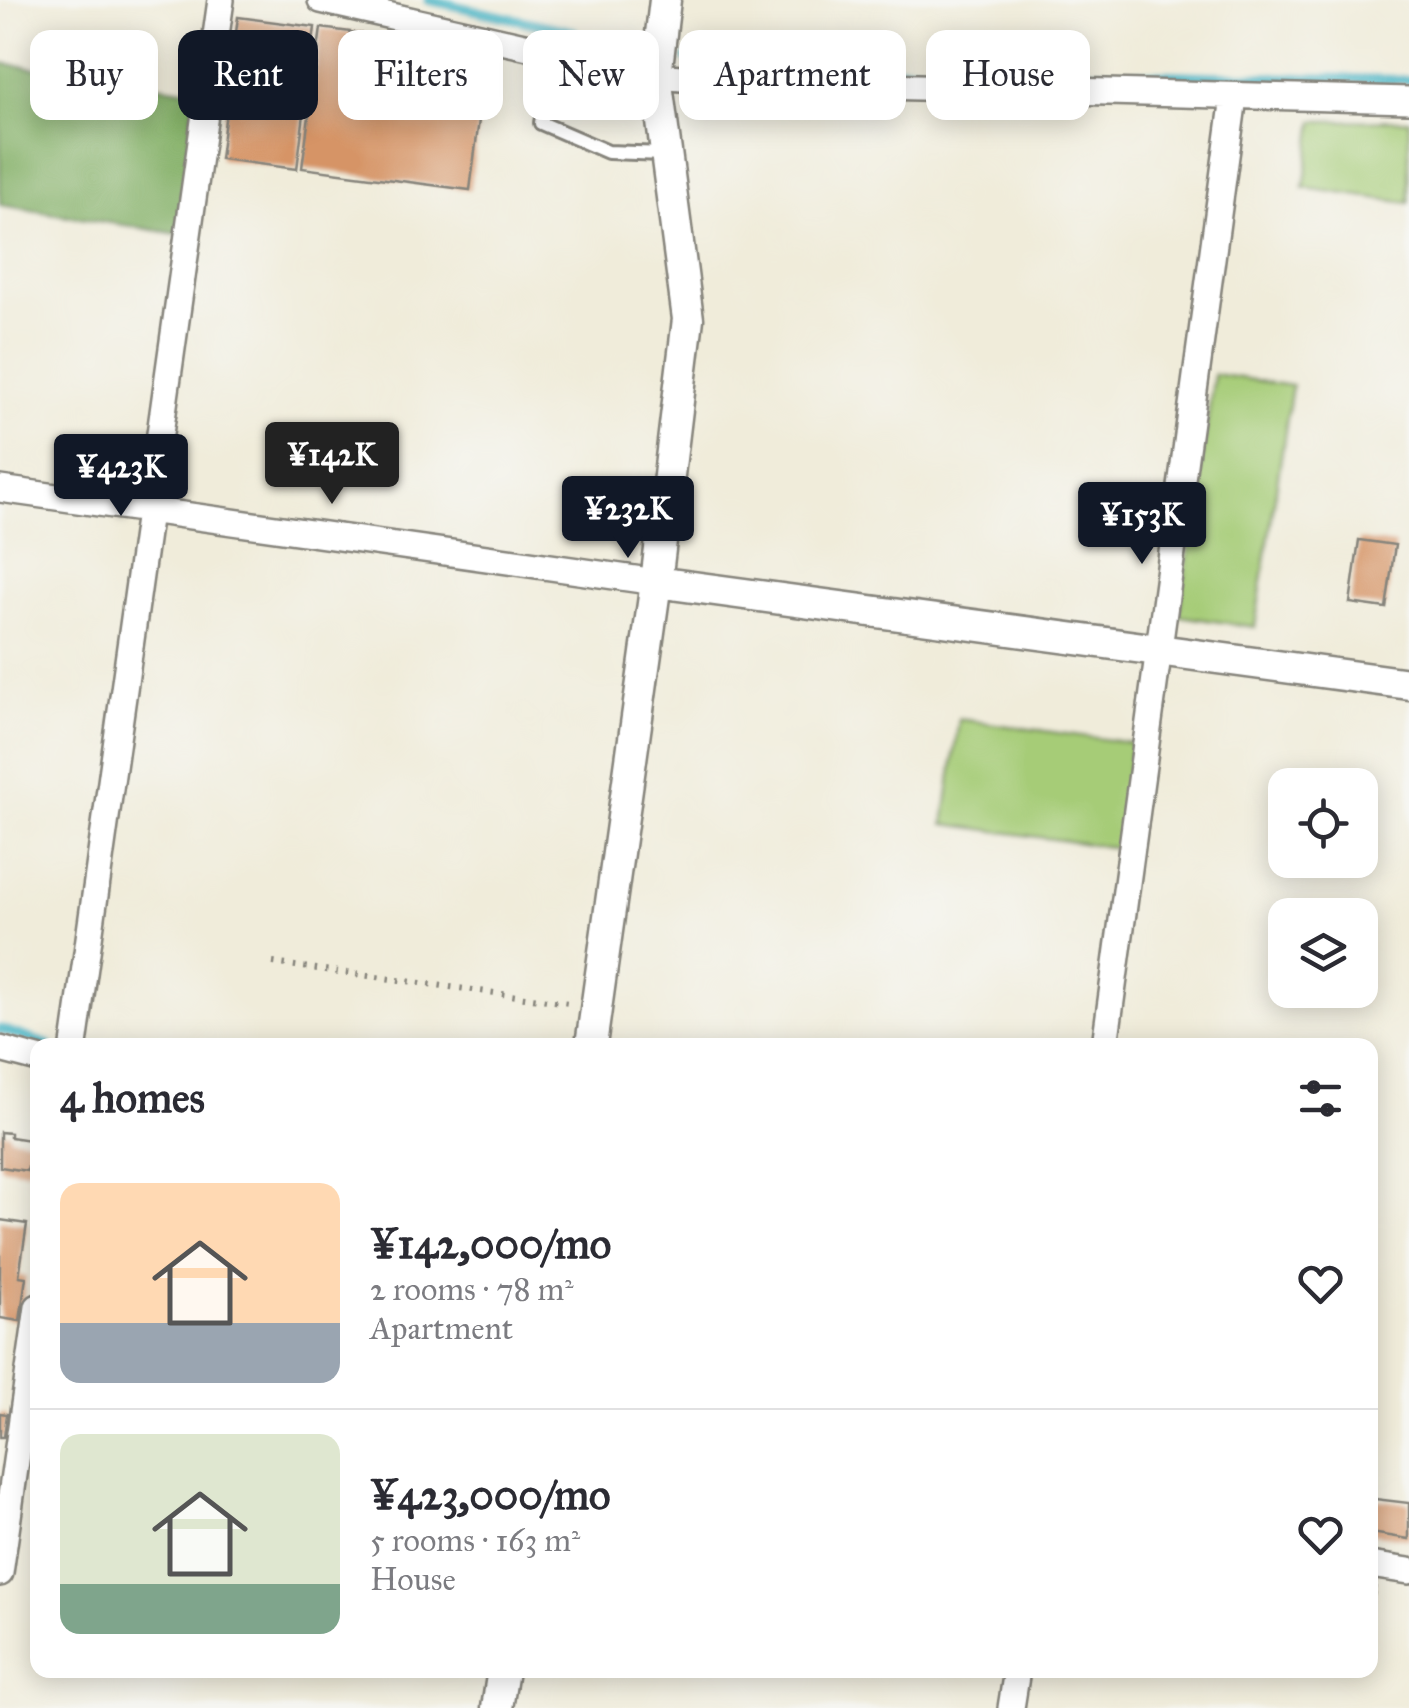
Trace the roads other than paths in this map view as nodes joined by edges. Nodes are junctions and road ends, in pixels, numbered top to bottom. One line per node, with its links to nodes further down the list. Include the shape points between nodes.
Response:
1 (221, 0): 13 (street)
2 (321, 0): 4 (street)
3 (665, 0): 5 (street)
4 (523, 45)
5 (659, 51)
6 (659, 76): 7 (street)
7 (1234, 96): 9 (street); 15 (street)
8 (659, 99): 11 (street)
9 (1409, 100)
10 (542, 120): 11 (lane, via 608,152)
11 (666, 154): 14 (street, via 688,319)
12 (0, 489): 13 (street)
13 (150, 508): 14 (street); 17 (street)
14 (656, 582): 15 (street); 18 (street)
15 (1159, 651): 16 (street); 19 (street)
16 (1409, 684)
17 (75, 1038)
18 (591, 1038)
19 (1106, 1038)
20 (0, 1049): 21 (street)
21 (30, 1057)
22 (30, 1363): 25 (street)
23 (1378, 1566): 24 (street)
24 (1409, 1571)
25 (0, 1574)
26 (502, 1678): 28 (street)
27 (1016, 1678): 29 (street)
28 (498, 1708)
29 (1011, 1708)

